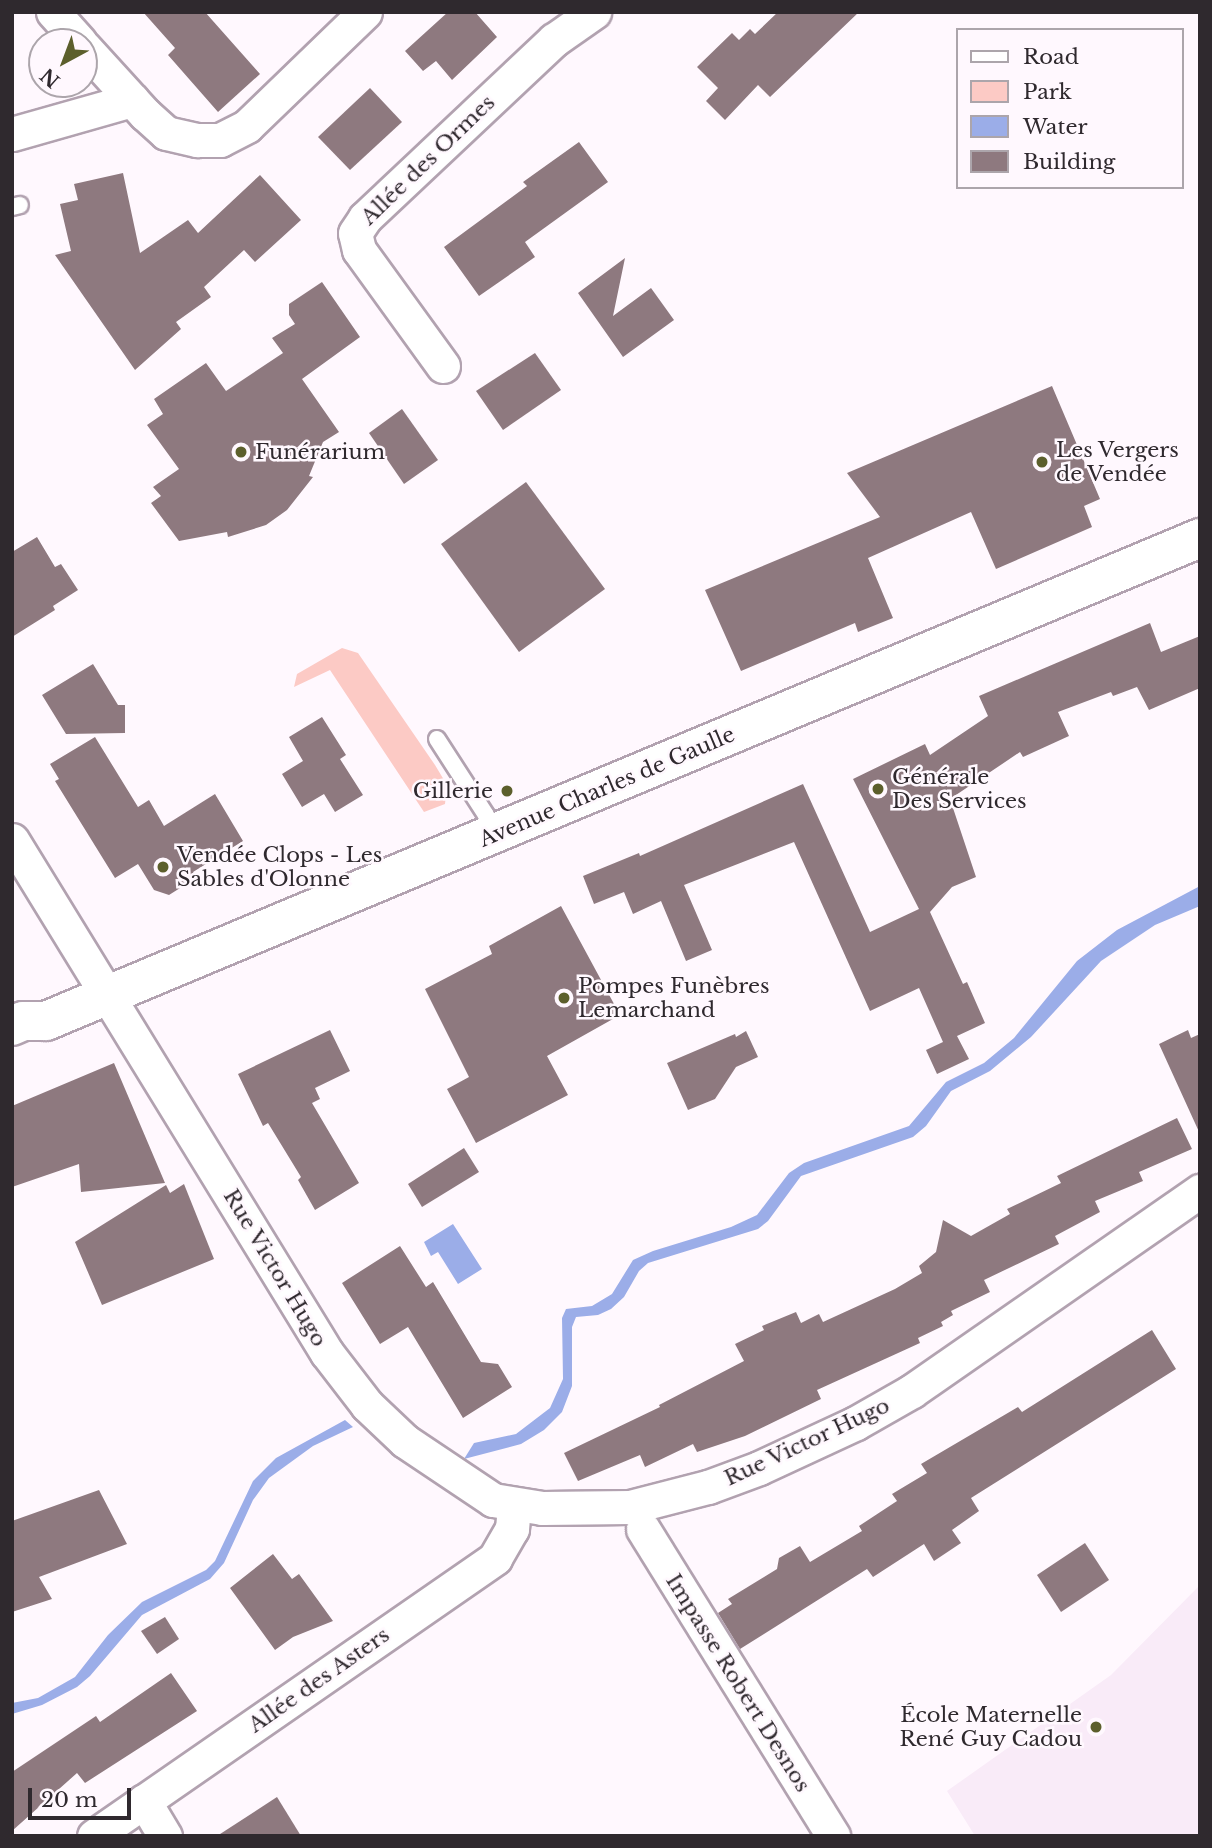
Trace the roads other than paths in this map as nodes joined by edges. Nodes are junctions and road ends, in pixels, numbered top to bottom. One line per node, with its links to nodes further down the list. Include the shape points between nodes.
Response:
1 (53, 12): 4 (street)
2 (365, 12): 6 (street, via 247,126 220,140 166,133)
3 (594, 12): 8 (street, Allée des Ormes, via 554,40 365,218 355,233 359,250)
4 (67, 28)
5 (98, 62): 6 (street)
6 (132, 100): 7 (street)
7 (12, 134)
8 (443, 366)
9 (1200, 538): 11 (main road, Avenue Charles de Gaulle)
10 (437, 739): 11 (lane, via 486,815)
11 (492, 835): 13 (main road, Avenue Charles de Gaulle)
12 (12, 840): 13 (street, Rue Victor Hugo)
13 (109, 994): 14 (main road, Avenue Charles de Gaulle, via 46,1021); 16 (street, Rue Victor Hugo, via 327,1353 367,1405 405,1441 454,1476 493,1500)
14 (12, 1026)
15 (1200, 1191): 16 (street, Rue Victor Hugo, via 912,1391 759,1468 630,1507 590,1510)
16 (514, 1504): 18 (street, Allée des Asters, via 512,1529 495,1558)
17 (643, 1529): 19 (street, Impasse Robert Desnos)
18 (144, 1801): 20 (street, Allée des Asters); 21 (street)
19 (830, 1832)
20 (94, 1836)
21 (165, 1836)

